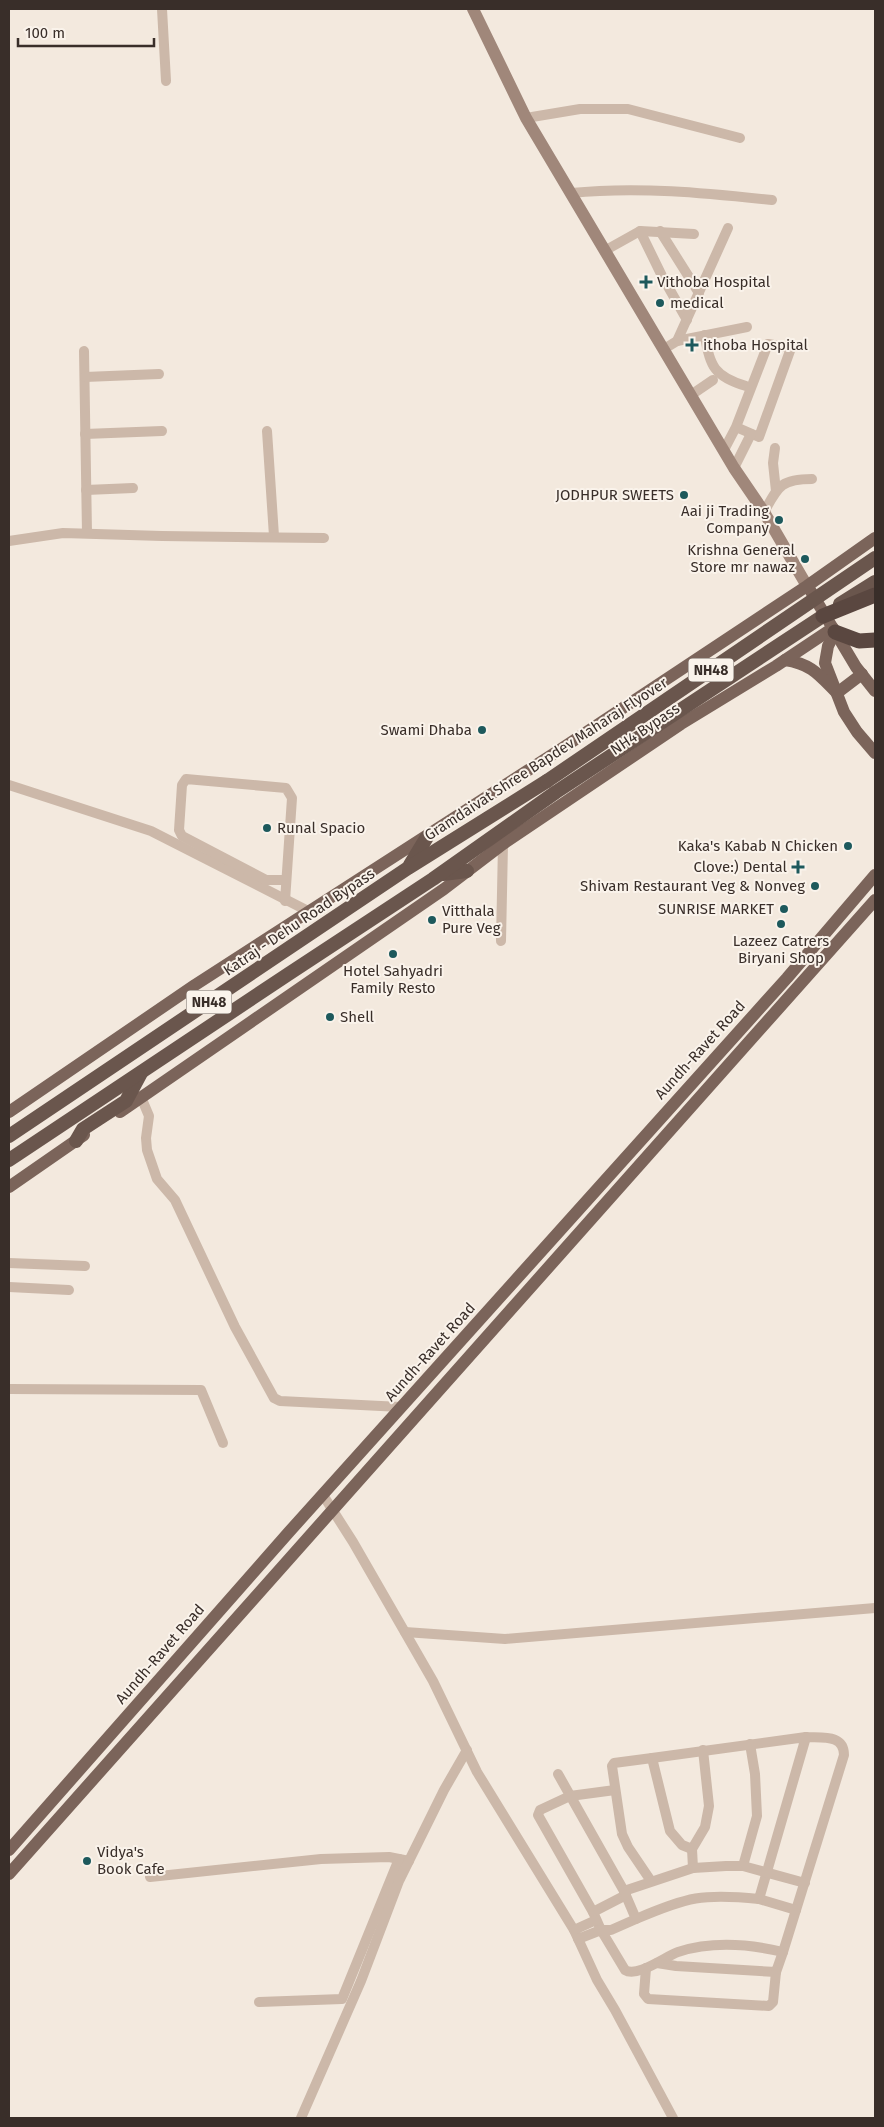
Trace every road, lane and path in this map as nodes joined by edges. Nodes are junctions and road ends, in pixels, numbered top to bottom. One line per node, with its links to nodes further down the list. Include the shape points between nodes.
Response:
1 (162, 9): 3 (street)
2 (473, 9): 4 (main road)
3 (166, 81)
4 (526, 118): 5 (street, via 580,109 628,109); 6 (main road)
5 (740, 138)
6 (571, 193): 7 (street, via 639,189); 12 (main road)
7 (772, 200)
8 (728, 228): 13 (street)
9 (640, 231): 10 (street); 12 (street); 14 (street)
10 (660, 231): 11 (street); 13 (street)
11 (694, 234)
12 (606, 250): 18 (main road)
13 (699, 293): 14 (street)
14 (687, 320): 17 (street)
15 (747, 327): 16 (street)
16 (705, 335): 17 (street); 23 (street, via 715,370 728,380)
17 (677, 341): 18 (street)
18 (664, 350): 24 (main road)
19 (84, 351): 21 (street)
20 (159, 374): 21 (street)
21 (84, 378): 28 (street)
22 (713, 380): 24 (street)
23 (746, 386)
24 (691, 395): 31 (main road)
25 (736, 427): 29 (street); 29 (street, via 768,344 791,348 759,438); 31 (street)
26 (162, 431): 28 (street)
27 (267, 431): 39 (street)
28 (85, 434): 35 (street)
29 (751, 434): 32 (street)
30 (775, 448): 36 (street)
31 (724, 450): 32 (main road)
32 (734, 468): 37 (main road)
33 (812, 479): 36 (street, via 787,481)
34 (132, 488): 35 (street)
35 (86, 490): 38 (street)
36 (776, 491): 37 (street)
37 (764, 512): 45 (main road)
38 (87, 533): 39 (street); 42 (street)
39 (274, 536): 40 (street)
40 (324, 538)
41 (875, 538): 45 (main road)
42 (9, 541)
43 (875, 558): 56 (highway, Gramdaivat Shree Bapdev Maharaj Flyover / NH48, bridge)
44 (875, 582): 47 (highway, Gramdaivat Shree Bapdev Maharaj Flyover / NH48, bridge)
45 (807, 586): 48 (main road); 57 (main road)
46 (875, 595): 47 (highway, bridge)
47 (823, 616): 56 (highway, Gramdaivat Shree Bapdev Maharaj Flyover / NH48)
48 (834, 630): 49 (highway, via 859,641); 50 (main road, NH4 Bypass); 51 (main road); 53 (main road, via 825,662)
49 (875, 640)
50 (785, 660): 53 (main road, via 801,662); 58 (main road, NH4 Bypass, via 681,724)
51 (862, 674): 52 (main road); 53 (main road)
52 (875, 691)
53 (837, 693): 54 (main road, via 844,712)
54 (875, 753)
55 (9, 785): 64 (street, via 151,831)
56 (551, 786): 59 (highway, Gramdaivat Shree Bapdev Maharaj Flyover / NH48); 60 (highway, Gramdaivat Shree Bapdev Maharaj Flyover / NH48)
57 (427, 837): 60 (highway); 65 (main road)
58 (503, 844): 59 (main road, NH4 Bypass); 66 (street)
59 (471, 863): 67 (highway, NH48, via 441,874); 68 (main road, NH4 Bypass, via 421,905)
60 (408, 868): 70 (highway, Katraj - Dehu Road Bypass / NH48)
61 (875, 875): 79 (main road, Aundh-Ravet Road, via 787,978)
62 (286, 880): 62 (street, via 290,792 286,788 186,779 182,785 179,830 182,836 266,880); 64 (street)
63 (875, 900): 82 (main road, Aundh-Ravet Road)
64 (285, 901): 65 (street)
65 (308, 912): 69 (main road)
66 (501, 942)
67 (141, 1072): 71 (highway, via 126,1101 82,1129); 72 (highway, NH48)
68 (141, 1097): 71 (main road, NH4 Bypass); 79 (street, via 149,1116 147,1150 157,1180 175,1200 235,1327 274,1398 280,1401)
69 (9, 1112)
70 (9, 1136)
71 (76, 1141): 73 (main road, NH4 Bypass)
72 (9, 1160)
73 (9, 1187)
74 (9, 1263): 75 (street)
75 (85, 1266)
76 (9, 1287): 77 (street)
77 (69, 1290)
78 (9, 1389): 80 (street, via 201,1390)
79 (401, 1407): 81 (main road, Aundh-Ravet Road)
80 (223, 1442)
81 (323, 1495): 82 (street); 93 (main road, Aundh-Ravet Road)
82 (334, 1510): 84 (street); 99 (main road, Aundh-Ravet Road)
83 (875, 1608): 84 (street, via 505,1639)
84 (405, 1632): 87 (street)
85 (806, 1737): 86 (street); 98 (street); 102 (street, via 837,1739 844,1748 844,1755)
86 (750, 1744): 88 (street); 96 (street, via 757,1816)
87 (467, 1750): 95 (street); 109 (street, via 477,1772)
88 (703, 1750): 89 (street); 94 (street, via 709,1806 705,1827)
89 (652, 1758): 91 (street, via 613,1764); 94 (street, via 670,1831 682,1845)
90 (558, 1774): 92 (street)
91 (615, 1790): 92 (street); 101 (street, via 624,1839)
92 (570, 1796): 103 (street); 106 (street, via 540,1810 538,1815)
93 (9, 1850)
94 (692, 1850): 97 (street)
95 (404, 1860): 100 (street, via 371,1856 321,1859); 114 (street, via 342,1999); 115 (street, via 361,1981)
96 (743, 1866): 97 (street); 98 (street)
97 (693, 1868): 101 (street)
98 (766, 1872): 102 (street); 104 (street)
99 (9, 1874)
100 (150, 1877)
101 (652, 1881): 103 (street)
102 (804, 1883): 105 (street)
103 (625, 1893): 106 (street); 107 (street)
104 (758, 1900): 105 (street); 107 (street, via 700,1897 672,1903)
105 (796, 1910): 110 (street)
106 (595, 1916): 108 (street); 109 (street)
107 (636, 1919): 108 (street, via 611,1930)
108 (601, 1930): 109 (street); 112 (street, via 625,1970)
109 (576, 1934): 116 (street, via 597,1980)
110 (783, 1952): 111 (street, via 740,1944 677,1952); 113 (street)
111 (657, 1962): 112 (street); 113 (street)
112 (646, 1968): 113 (street, via 644,1994 648,1999 769,2006 773,2002)
113 (776, 1972)
114 (258, 2002)
115 (301, 2118)
116 (673, 2118)

